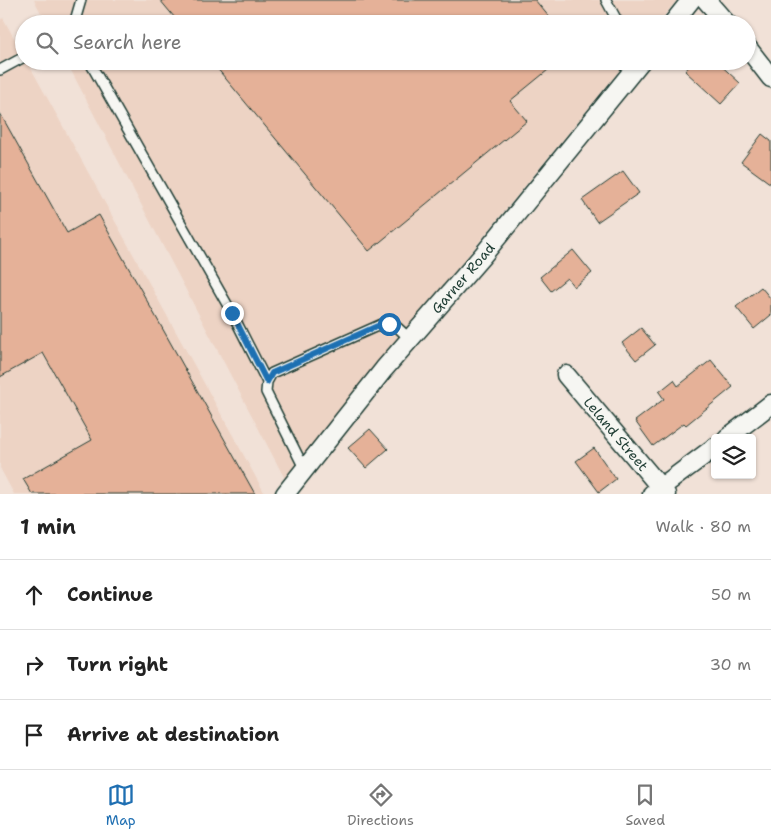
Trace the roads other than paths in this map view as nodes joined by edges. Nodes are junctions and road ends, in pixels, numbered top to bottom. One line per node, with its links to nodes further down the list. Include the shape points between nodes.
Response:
1 (81, 0): 5 (lane)
2 (606, 0): 6 (lane)
3 (691, 0): 7 (street)
4 (706, 0): 8 (street)
5 (77, 15)
6 (614, 15)
7 (679, 15)
8 (720, 15)
9 (756, 59): 14 (street)
10 (15, 62): 11 (lane)
11 (0, 70)
12 (94, 70): 17 (lane, via 232,313)
13 (631, 70): 15 (street, Garner Road, via 484,255)
14 (771, 78)
15 (410, 339): 17 (lane, via 397,327 382,324 272,373); 21 (street, Garner Road)
16 (566, 375): 22 (street, Leland Street)
17 (267, 382): 21 (lane, via 266,392)
18 (771, 404): 19 (street)
19 (732, 434)
20 (711, 450): 22 (street)
21 (304, 468): 23 (street, Garner Road)
22 (659, 492)
23 (285, 494)

